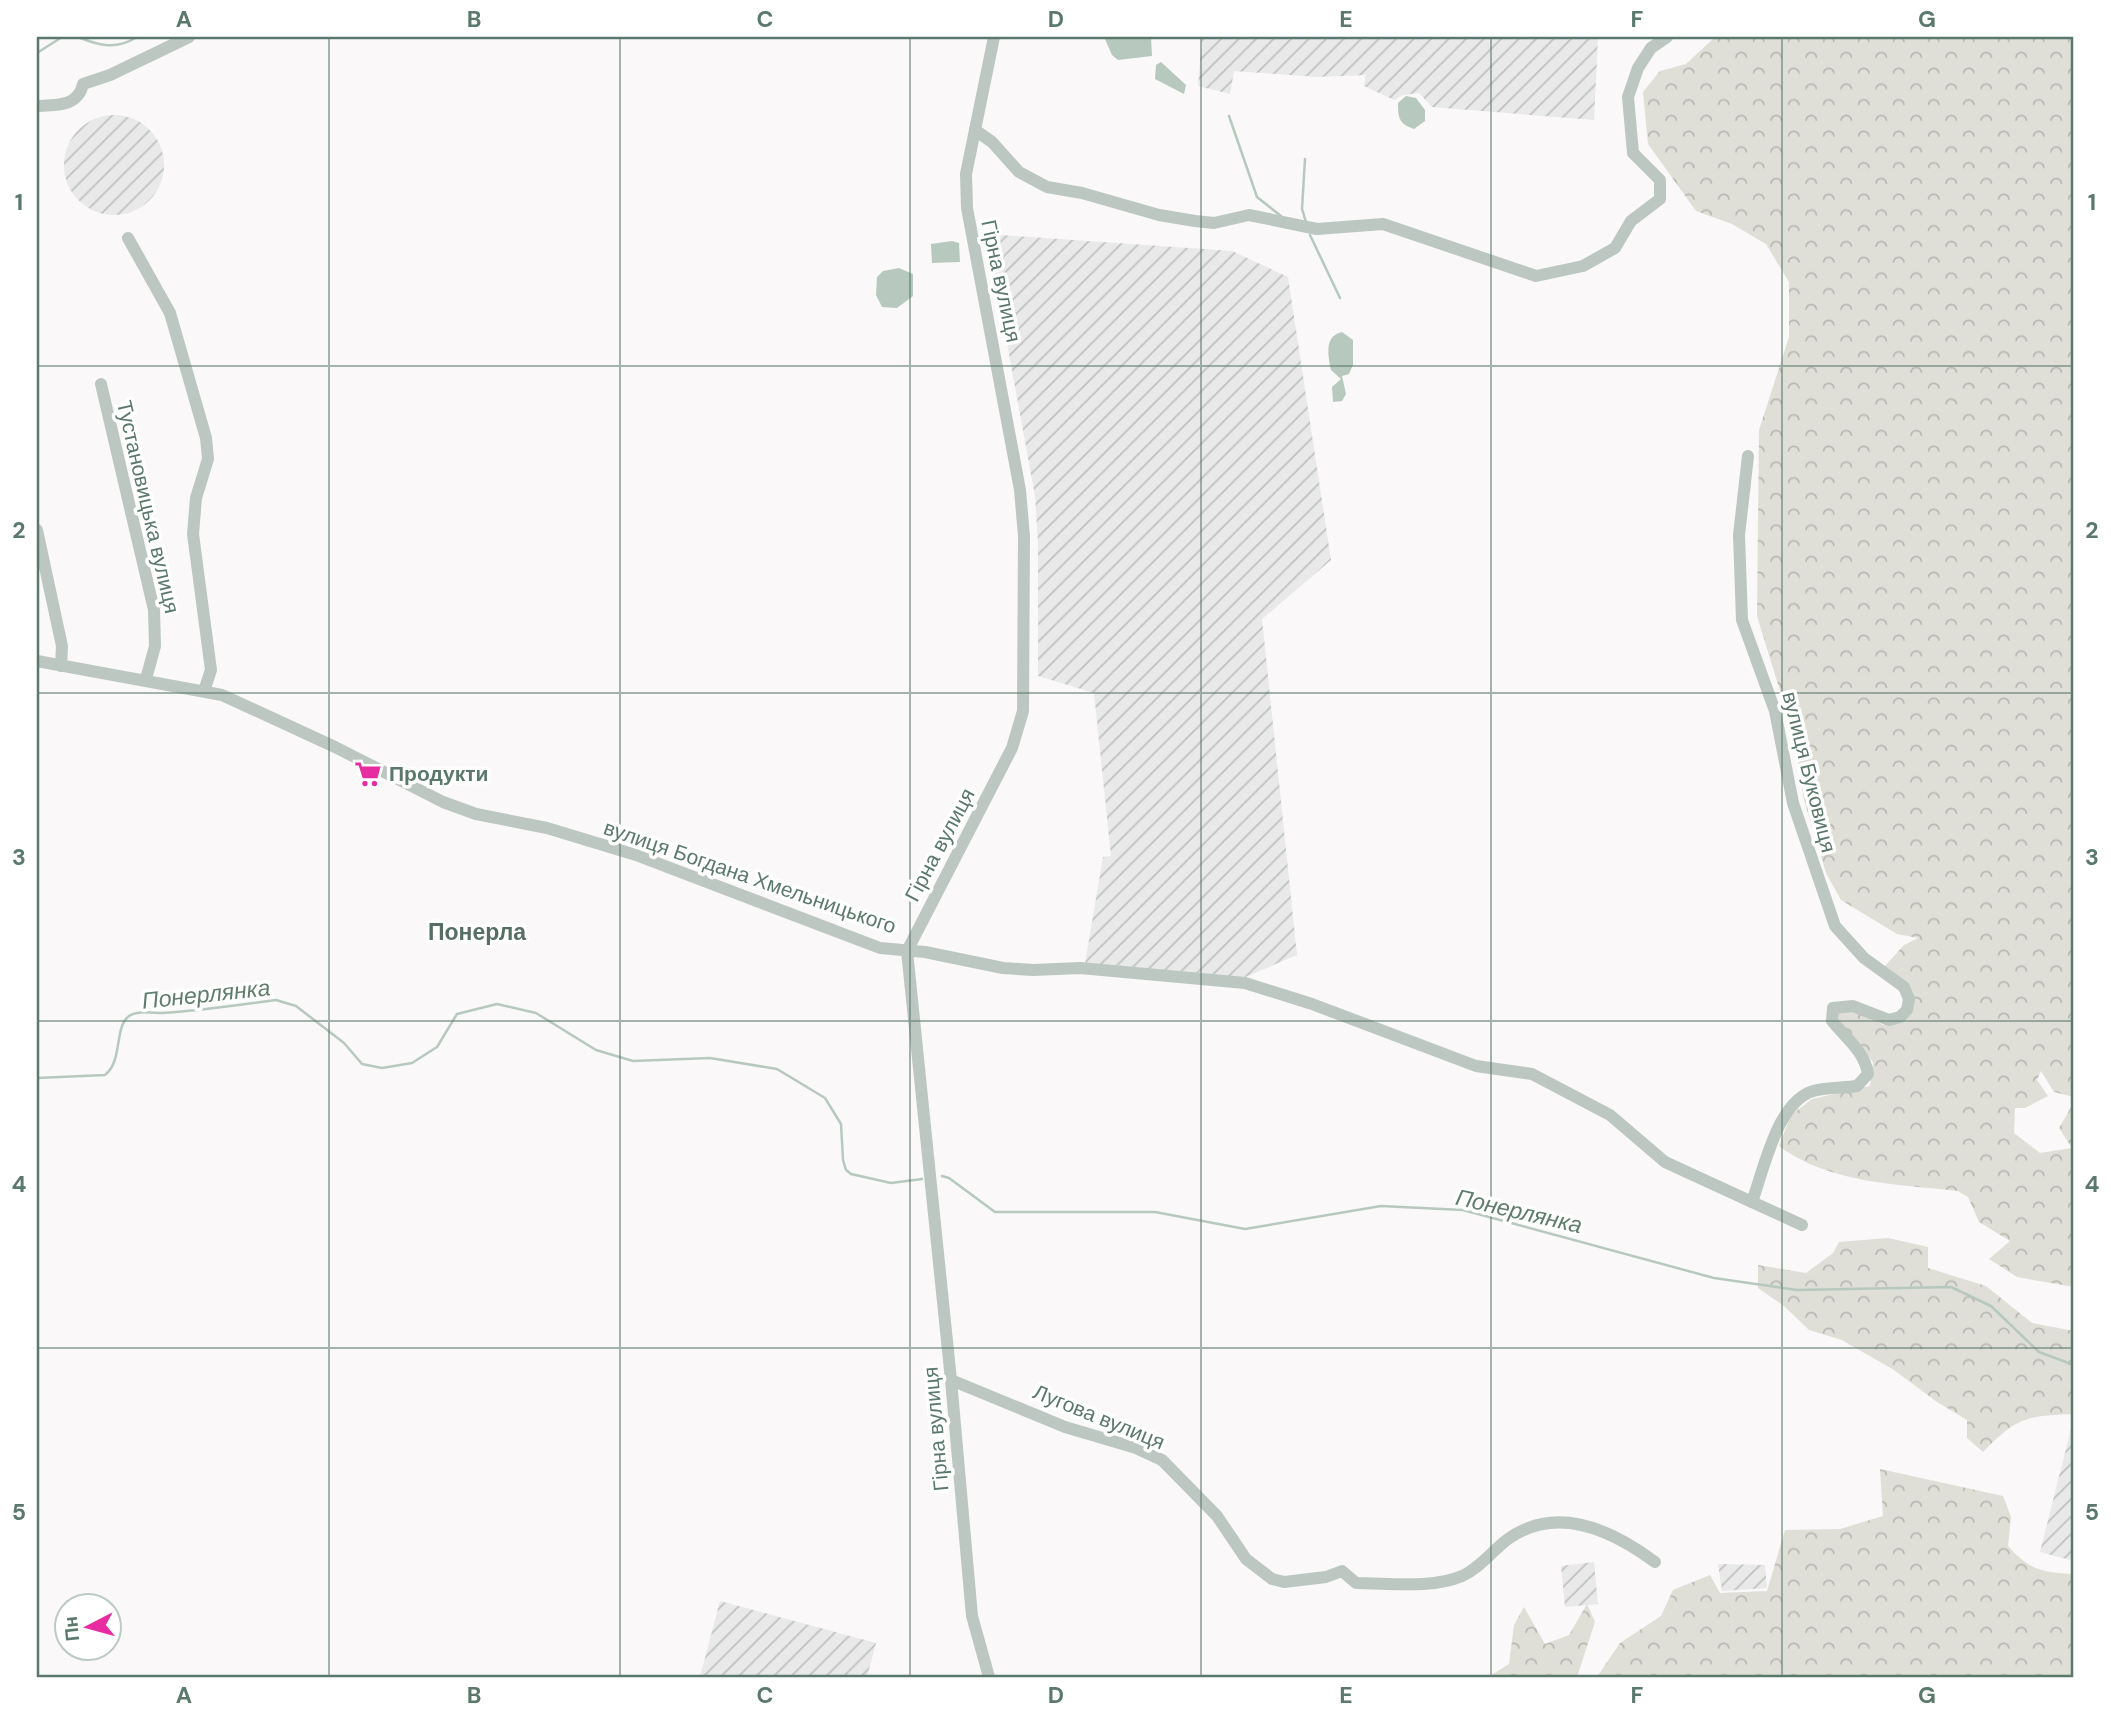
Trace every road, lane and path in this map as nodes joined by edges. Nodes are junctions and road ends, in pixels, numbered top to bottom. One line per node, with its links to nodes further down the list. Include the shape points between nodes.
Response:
1 (189, 37): 4 (street, via 83,84 79,96 68,104)
2 (994, 37): 5 (street, Гірна вулиця)
3 (1667, 37): 5 (street, via 1651,48 1628,97 1633,153 1660,180 1660,199 1631,221 1615,248 1559,274 1536,276 1383,224 1317,229 1249,215 1214,223 1159,215 1035,183)
4 (37, 106)
5 (975, 131): 14 (street, Гірна вулиця, via 966,174 967,208 1020,490 1024,536 1023,711 1012,748)
6 (128, 238): 13 (street, via 170,313 208,449 193,534 211,670)
7 (101, 384): 12 (street, Тустановицька вулиця, via 154,610 155,646)
8 (1748, 456): 15 (street, вулиця Буковиця, via 1739,535 1742,620 1775,712 1793,803 1835,926 1864,958 1903,987 1909,999 1907,1010 1889,1020 1853,1006 1833,1008 1832,1021 1857,1049 1868,1074 1857,1086 1814,1091 1797,1099 1784,1114)
9 (37, 530): 11 (street, via 62,646)
10 (37, 661): 11 (street, вулиця Богдана Хмельницького)
11 (61, 666): 12 (street, вулиця Богдана Хмельницького)
12 (146, 679): 13 (street, вулиця Богдана Хмельницького)
13 (204, 691): 14 (street, вулиця Богдана Хмельницького, via 222,695 475,814 547,828 636,855 880,947)
14 (907, 951): 15 (street, вулиця Богдана Хмельницького, via 1003,968 1080,968 1245,983 1476,1066 1532,1074 1610,1115 1665,1162); 17 (street, Гірна вулиця)
15 (1752, 1202): 16 (street, вулиця Богдана Хмельницького)
16 (1802, 1225)
17 (951, 1380): 18 (street, Лугова вулиця, via 1162,1461 1217,1516 1246,1559 1272,1579 1284,1582 1342,1571 1356,1583 1446,1581 1474,1569 1530,1527 1560,1522 1614,1535); 19 (street, Гірна вулиця, via 972,1616)
18 (1655, 1562)
19 (989, 1677)

